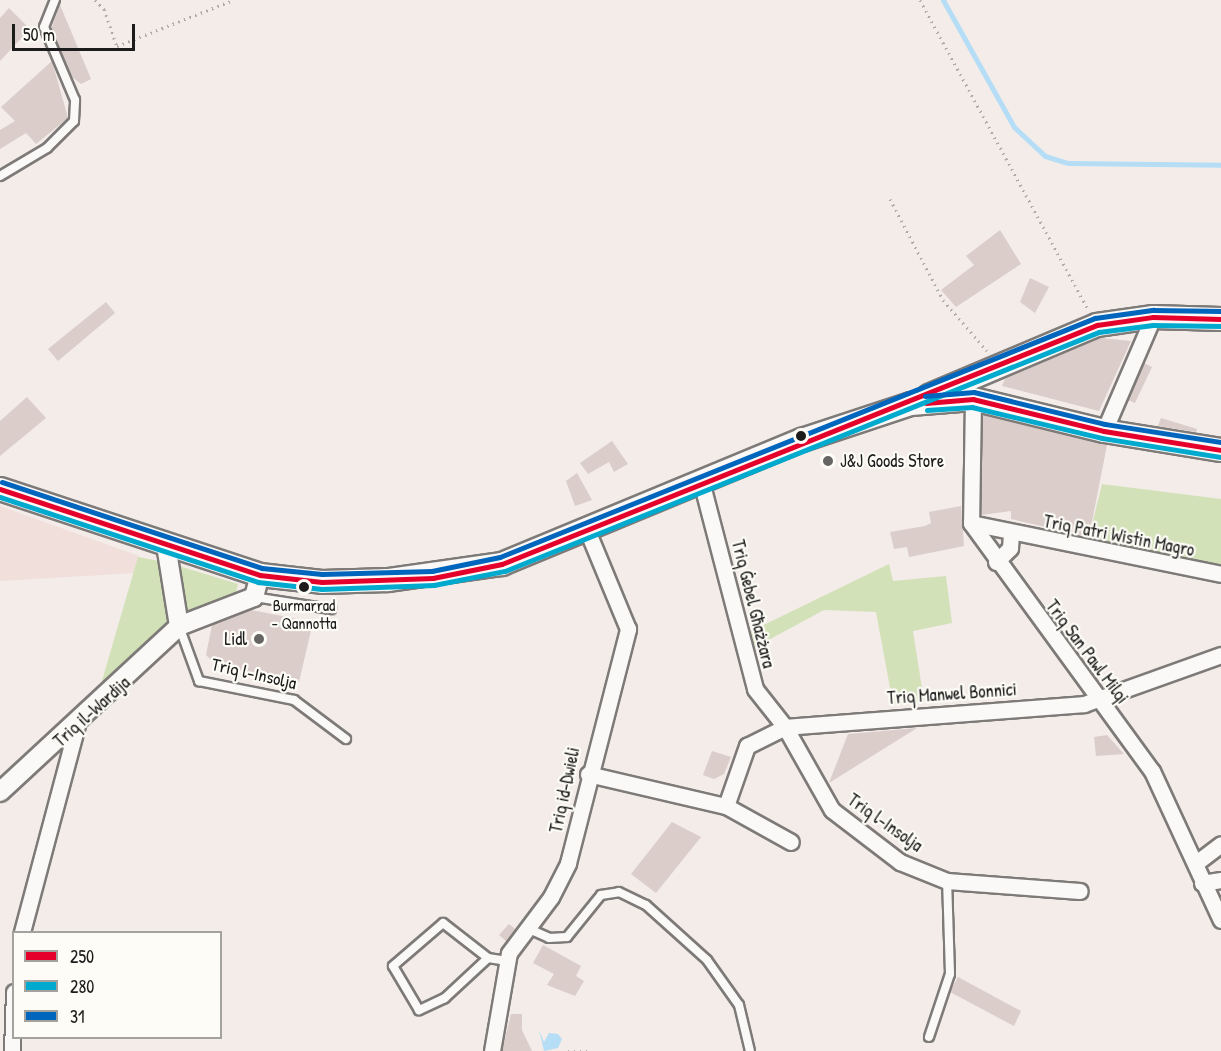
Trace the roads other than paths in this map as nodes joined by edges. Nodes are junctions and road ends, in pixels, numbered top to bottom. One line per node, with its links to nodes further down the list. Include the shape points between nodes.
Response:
1 (55, 0): 2 (lane, via 44,27 75,100 74,121 47,148)
2 (0, 176)
3 (1153, 317): 4 (main road); 6 (main road, via 1097,325); 7 (street)
4 (1218, 317)
5 (973, 399): 6 (main road); 7 (main road); 11 (street)
6 (911, 404): 9 (main road)
7 (1104, 431): 8 (main road)
8 (1221, 450)
9 (701, 481): 12 (main road); 24 (street, Triq Ġebel Għażżara, via 755,689)
10 (0, 489): 14 (main road)
11 (971, 523): 13 (street, Triq Patri Wistin Magro); 15 (street, Triq San Pawl Milqi)
12 (587, 530): 16 (main road, via 502,564 433,578 322,582); 26 (street, Triq id-Dwieli, via 627,629)
13 (1011, 535): 15 (street, via 1010,548); 17 (street, Triq Patri Wistin Magro)
14 (166, 545): 16 (main road); 20 (street)
15 (996, 562): 22 (street, Triq San Pawl Milqi)
16 (260, 574): 18 (street)
17 (1221, 574)
18 (254, 597): 19 (lane); 20 (street, Triq il-Wardija)
19 (331, 609)
20 (179, 626): 23 (street, Triq il-Wardija); 25 (lane, Triq l-Insolja, via 199,681 294,700)
21 (1221, 655): 22 (street, Triq Manwel Bonnici)
22 (1098, 698): 24 (street, Triq Manwel Bonnici, via 1084,704); 31 (street, Triq San Pawl Milqi, via 1152,771)
23 (77, 726): 27 (street, Triq il-Wardija); 38 (street)
24 (785, 727): 28 (street, Triq Manwel Bonnici, via 747,746); 33 (street, Triq l-Insolja, via 832,810 900,862)
25 (346, 739)
26 (588, 774): 28 (street); 37 (street, Triq id-Dwieli, via 568,862 555,892)
27 (0, 792)
28 (726, 806): 29 (street)
29 (791, 842)
30 (1221, 844): 31 (street)
31 (1196, 863): 34 (street, Triq San Pawl Milqi)
32 (1221, 880): 34 (street)
33 (947, 881): 35 (street, Triq l-Insolja); 41 (lane, via 950,974)
34 (1202, 884): 36 (street, Triq San Pawl Milqi)
35 (1080, 891)
36 (1221, 920)
37 (527, 928): 40 (street, Triq id-Dwieli); 43 (lane, via 549,938 567,937 601,895 619,892 646,905 707,960 739,1005)
38 (23, 931)
39 (488, 958): 39 (lane, via 443,922 393,966 419,1010 445,998); 40 (lane)
40 (506, 961): 42 (street, Triq id-Dwieli)
41 (929, 1037)
42 (492, 1051)
43 (750, 1051)

